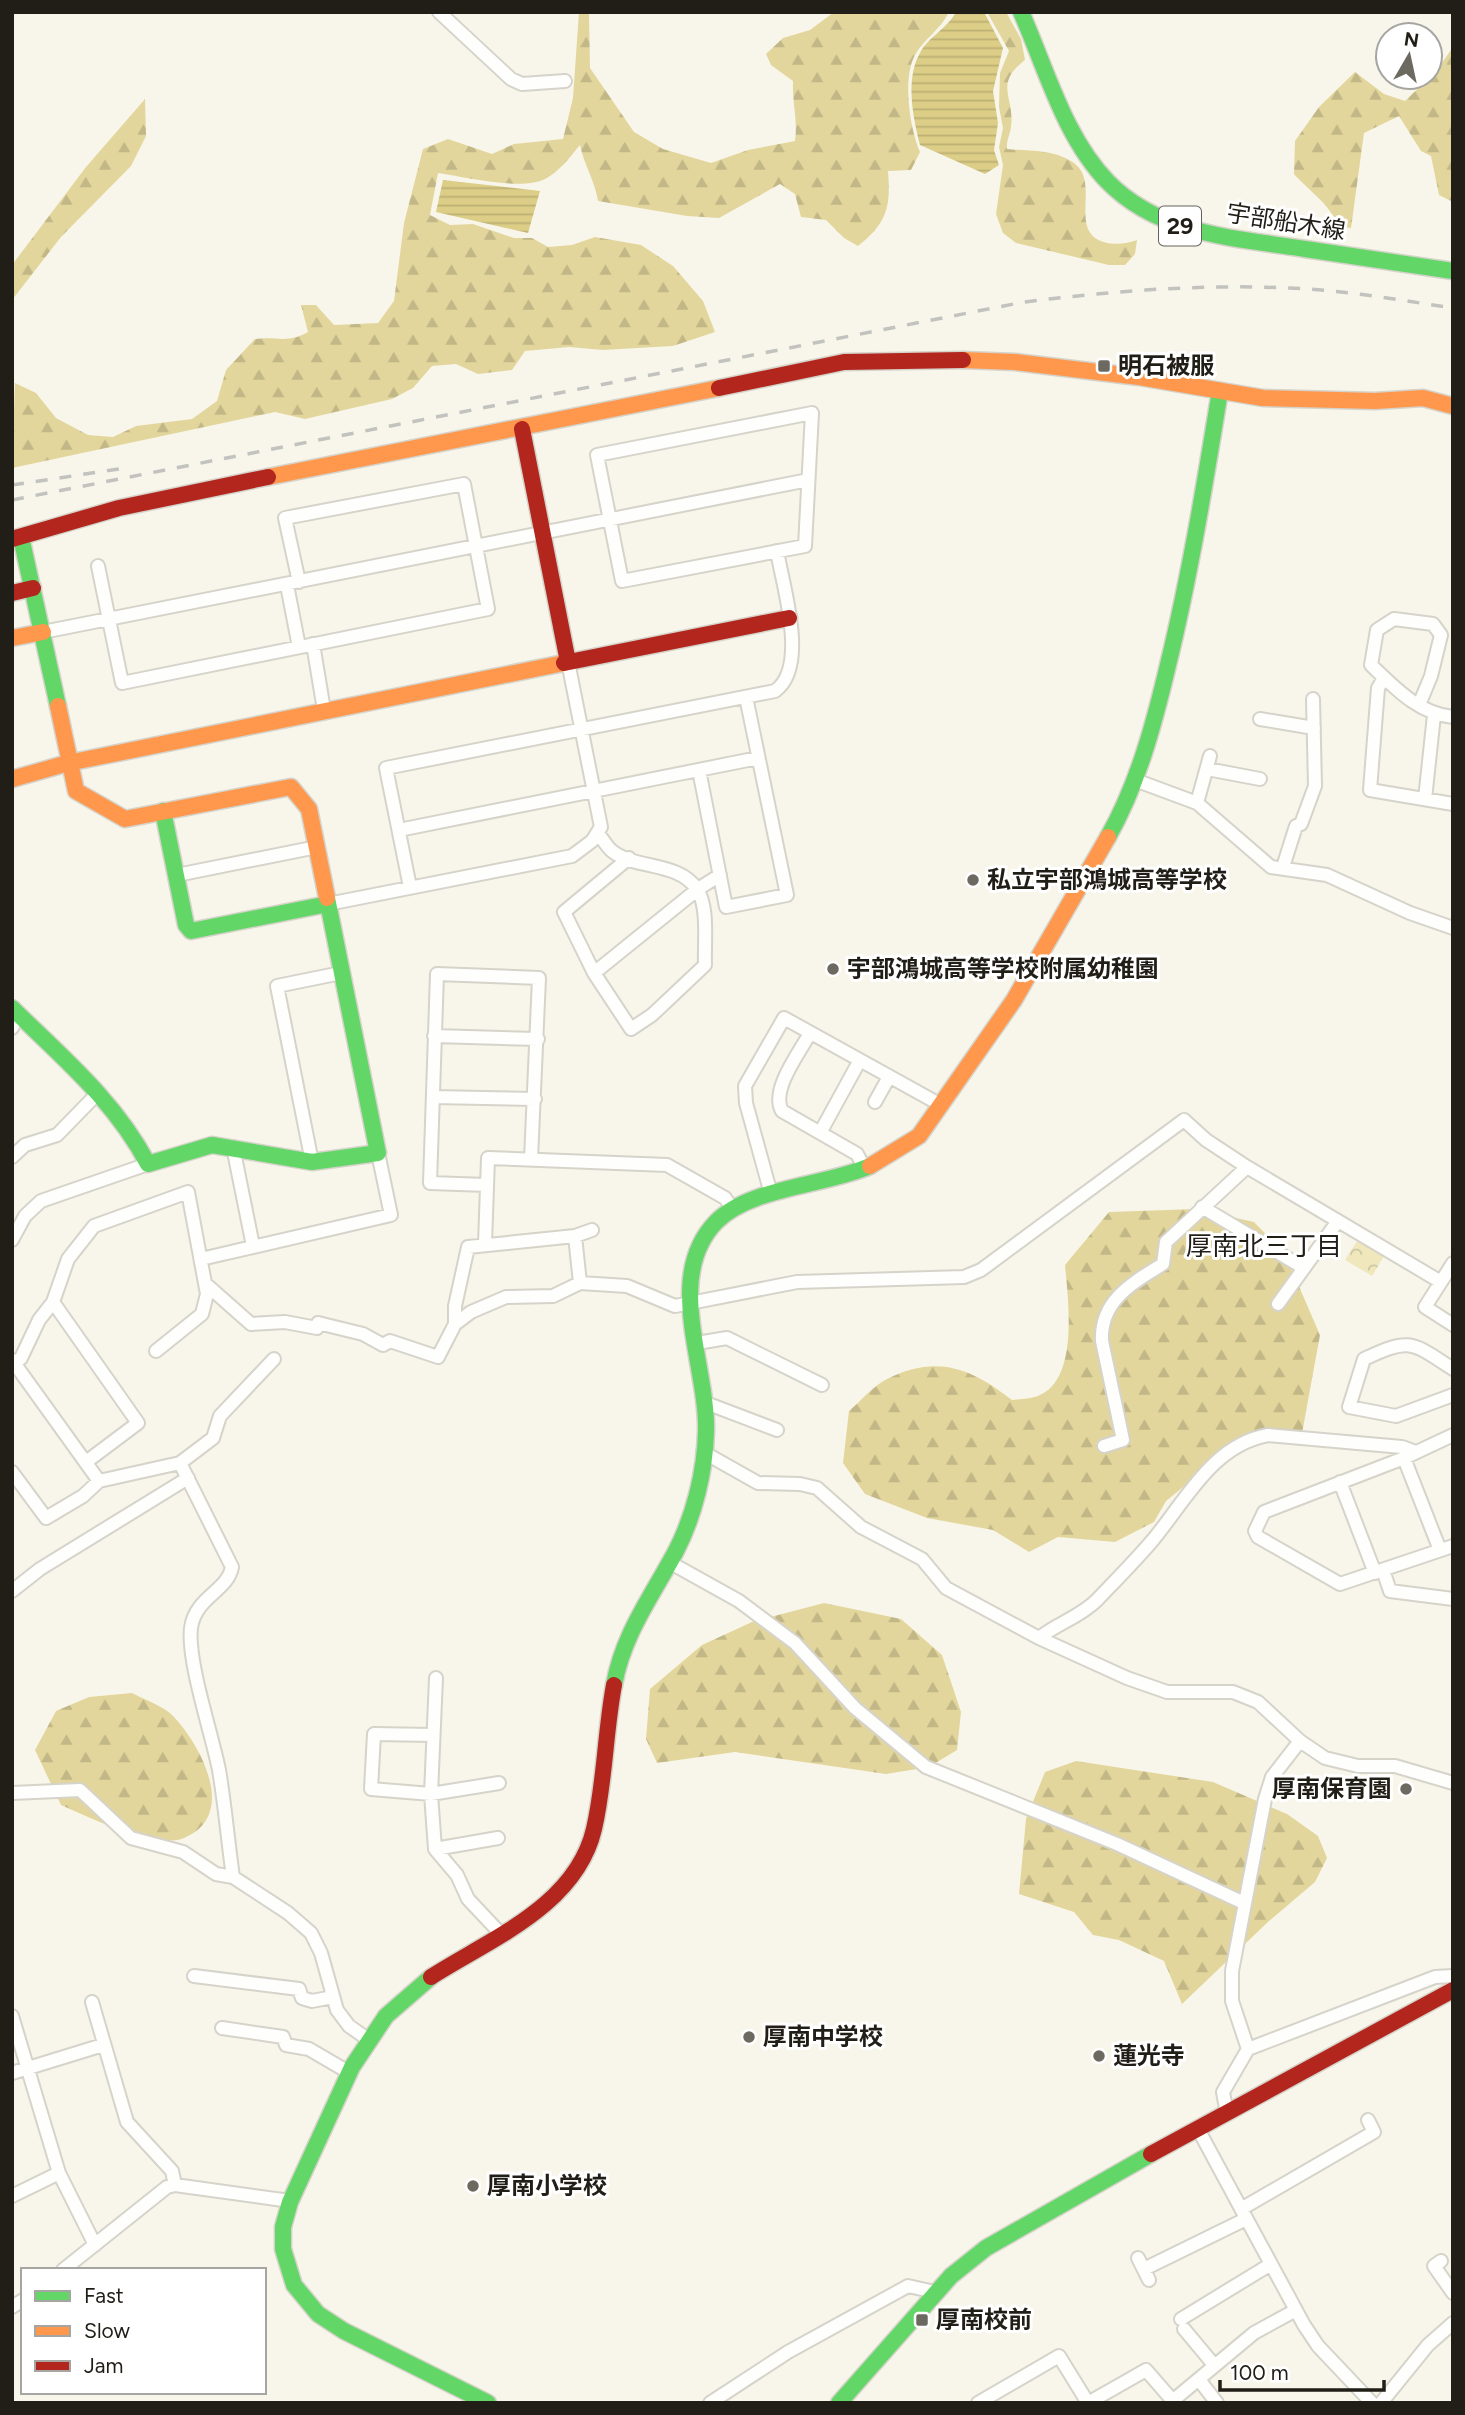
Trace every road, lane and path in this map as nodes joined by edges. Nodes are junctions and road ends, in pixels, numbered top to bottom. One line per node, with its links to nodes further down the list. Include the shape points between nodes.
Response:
1 (439, 12): 3 (street, via 511,79 522,84)
2 (1021, 12): 4 (street, 宇部船木線 / 29, via 1083,149 1107,182 1138,206 1180,226 1215,235)
3 (565, 81)
4 (1453, 271)
5 (1220, 390): 6 (street, via 1307,401 1423,398); 7 (street, via 1015,362 844,362); 40 (street, via 1187,588)
6 (1453, 406)
7 (522, 429): 10 (street); 11 (street, via 187,493)
8 (808, 480): 9 (street); 9 (street, via 812,413 597,455); 13 (street, via 805,546)
9 (609, 518): 10 (street); 13 (street, via 622,581)
10 (543, 534): 12 (street); 24 (street)
11 (17, 538): 16 (street)
12 (477, 547): 15 (street); 15 (street, via 464,484 285,518); 22 (street, via 488,609)
13 (777, 551): 18 (street)
14 (98, 566): 19 (street)
15 (293, 584): 19 (street); 23 (street)
16 (33, 588): 17 (street); 20 (street)
17 (12, 593)
18 (789, 618): 24 (street); 26 (street, via 790,674 775,691)
19 (108, 620): 20 (street); 23 (street, via 122,683)
20 (43, 632): 21 (street); 36 (street)
21 (12, 638)
22 (313, 644): 23 (street); 29 (street)
23 (299, 647)
24 (568, 662): 29 (street); 33 (street)
25 (1384, 678): 28 (street); 28 (street, via 1371,664 1377,631 1394,618 1433,624 1441,635); 42 (street, via 1378,688 1370,790)
26 (746, 697): 33 (street); 35 (street)
27 (1313, 699): 34 (street)
28 (1419, 705): 30 (street)
29 (324, 710): 36 (street)
30 (1434, 715): 31 (street); 42 (street)
31 (1453, 717)
32 (1260, 719): 34 (street)
33 (581, 727): 41 (street); 46 (street, via 386,768)
34 (1314, 728): 50 (street, via 1315,786)
35 (758, 758): 37 (street); 52 (street, via 787,895 726,907)
36 (68, 763): 38 (street); 45 (street, via 76,791 113,814 125,819)
37 (699, 770): 41 (street); 52 (street)
38 (12, 779)
39 (1260, 779): 43 (street, via 1209,763)
40 (1135, 780): 43 (street); 69 (street, via 1125,807 1052,938)
41 (594, 791): 46 (street); 47 (street, via 601,827)
42 (1425, 799): 44 (street)
43 (1197, 803): 50 (street, via 1263,862)
44 (1453, 804)
45 (163, 811): 48 (street, via 291,787 309,809); 51 (street)
46 (400, 830): 53 (street)
47 (598, 834): 49 (street, via 613,852); 53 (street, via 572,856)
48 (317, 847): 51 (street); 55 (street)
49 (629, 858): 54 (street, via 669,869); 58 (street, via 564,912)
50 (1283, 867): 56 (street, via 1327,875)
51 (177, 875): 55 (street, via 191,931)
52 (720, 875): 54 (street)
53 (410, 887): 55 (street)
54 (698, 889): 58 (street); 58 (street, via 705,965 652,1015 631,1029)
55 (328, 904): 57 (street)
56 (1453, 928)
57 (341, 973): 72 (street); 75 (street, via 277,986)
58 (594, 973)
59 (15, 1017): 65 (street)
60 (810, 1033): 63 (street); 70 (street, via 780,1090 778,1104); 80 (street, via 784,1018 746,1086 746,1103)
61 (434, 1036): 62 (street); 62 (street, via 437,974 538,978); 66 (street)
62 (538, 1039): 67 (street)
63 (860, 1060): 64 (street); 70 (street)
64 (890, 1077): 68 (street); 69 (street)
65 (97, 1094): 73 (street, via 57,1135 25,1145); 76 (street, via 137,1140)
66 (433, 1097): 67 (street); 79 (street, via 430,1183)
67 (535, 1099): 74 (street)
68 (875, 1102)
69 (941, 1105): 78 (street, via 901,1152)
70 (820, 1133): 78 (street, via 857,1154)
71 (233, 1147): 75 (street); 76 (street, via 212,1145); 88 (street)
72 (378, 1153): 75 (street); 88 (street, via 390,1215)
73 (12, 1157)
74 (531, 1159): 79 (street, via 488,1158); 82 (street, via 667,1165 725,1198)
75 (312, 1162)
76 (148, 1164): 86 (street, via 41,1201 25,1216)
77 (1247, 1167): 81 (street); 83 (street); 96 (street, via 1184,1120 971,1275 797,1282)
78 (865, 1169): 80 (street)
79 (487, 1185): 87 (street)
80 (771, 1194): 82 (street)
81 (1202, 1207): 91 (street); 110 (street, via 1166,1242 1163,1264 1121,1292 1106,1315 1102,1341 1123,1440)
82 (732, 1208): 96 (street, via 699,1244 689,1275)
83 (1338, 1221): 91 (street); 92 (street)
84 (592, 1230): 85 (street)
85 (575, 1236): 87 (street); 93 (street)
86 (12, 1240)
87 (485, 1244): 98 (street, via 468,1247)
88 (253, 1246): 89 (street)
89 (201, 1259): 94 (street); 95 (street, via 188,1192 94,1226 68,1259)
90 (1453, 1263): 92 (street)
91 (1304, 1268): 97 (street)
92 (1441, 1282): 99 (street, via 1425,1307)
93 (580, 1283): 96 (street, via 627,1286 675,1306); 98 (street, via 553,1296 497,1300)
94 (208, 1286): 98 (street, via 251,1324 317,1328 318,1323 438,1357); 101 (street, via 202,1314)
95 (53, 1302): 103 (street, via 38,1320 21,1358); 113 (street, via 138,1423)
96 (691, 1302): 100 (street)
97 (1278, 1304)
98 (455, 1324)
99 (1453, 1325)
100 (697, 1343): 105 (street, via 727,1338); 107 (street)
101 (156, 1351)
102 (274, 1359): 114 (street, via 220,1416 213,1438)
103 (13, 1363): 113 (street)
104 (1453, 1369): 106 (street, via 1417,1346 1397,1343 1364,1359 1349,1407 1396,1416)
105 (822, 1385)
106 (1453, 1395)
107 (706, 1403): 108 (street); 111 (street)
108 (777, 1430)
109 (1453, 1435): 112 (street)
110 (1104, 1446)
111 (703, 1452): 120 (street, via 690,1517); 124 (street, via 758,1483 817,1488 861,1527 922,1559 946,1588)
112 (1409, 1454): 118 (street); 119 (street); 124 (street, via 1390,1446 1268,1435 1246,1441 1188,1490 1152,1541 1089,1607)
113 (86, 1462): 117 (street)
114 (180, 1464): 116 (street); 117 (street)
115 (12, 1472): 117 (street, via 46,1518)
116 (187, 1478): 122 (street); 134 (street, via 232,1567 226,1580 194,1613 190,1641 219,1773)
117 (99, 1481)
118 (1340, 1482): 121 (street); 121 (street, via 1264,1512 1255,1531 1258,1537 1340,1584)
119 (1446, 1548): 121 (street)
120 (669, 1562): 135 (street, via 739,1601 795,1643 855,1708 926,1767 1117,1844); 136 (street, via 637,1615 620,1658 587,1853 557,1895)
121 (1379, 1571): 123 (street, via 1390,1591)
122 (12, 1591)
123 (1453, 1599)
124 (1039, 1638): 127 (street, via 1152,1687 1245,1696 1264,1706)
125 (436, 1678): 126 (street)
126 (433, 1735): 131 (street); 131 (street, via 374,1734 371,1789)
127 (1300, 1741): 129 (street, via 1342,1763 1395,1766); 135 (street, via 1272,1777)
128 (499, 1783): 131 (street)
129 (1453, 1783)
130 (12, 1793): 134 (street, via 80,1790 131,1838 174,1848 216,1874)
131 (431, 1794): 133 (street)
132 (498, 1838): 133 (street)
133 (435, 1849): 136 (street, via 457,1875 468,1899)
134 (233, 1877): 140 (street, via 311,1933)
135 (1244, 1903): 146 (street, via 1231,1988 1234,2013)
136 (500, 1933): 144 (street, via 404,1998)
137 (194, 1976): 140 (street, via 299,1989 302,1998 312,2001)
138 (1453, 1976): 146 (street, via 1435,1977)
139 (1453, 1990): 150 (street)
140 (332, 1997): 144 (street, via 349,2026)
141 (92, 2002): 145 (street)
142 (12, 2016): 147 (street)
143 (222, 2028): 149 (street, via 283,2037 286,2045 309,2049)
144 (369, 2040): 149 (street)
145 (103, 2045): 147 (street); 154 (street, via 127,2122 172,2171)
146 (1248, 2049): 150 (street, via 1223,2092)
147 (27, 2068): 148 (street); 153 (street)
148 (12, 2073)
149 (350, 2073): 156 (street)
150 (1227, 2114): 152 (street)
151 (1368, 2120): 157 (street, via 1374,2132)
152 (1198, 2129): 157 (street); 163 (street, via 1015,2229)
153 (60, 2173): 155 (street); 158 (street)
154 (175, 2185): 156 (street); 158 (street)
155 (12, 2196)
156 (290, 2201): 170 (street, via 283,2250 296,2288 310,2307 339,2328)
157 (1244, 2214): 160 (street); 162 (street)
158 (95, 2245): 161 (street)
159 (1441, 2261): 164 (street, via 1434,2266)
160 (1271, 2264): 165 (street); 167 (street, via 1182,2324)
161 (66, 2268)
162 (1144, 2269)
163 (935, 2292): 171 (street, via 908,2286 788,2352); 172 (street)
164 (1453, 2293)
165 (1296, 2310): 167 (street, via 1254,2333); 176 (street, via 1318,2346)
166 (1453, 2323): 177 (street, via 1428,2345)
167 (1214, 2365): 168 (street)
168 (1200, 2381): 169 (street); 175 (street)
169 (1172, 2402): 174 (street, via 1146,2370)
170 (488, 2403)
171 (710, 2403)
172 (839, 2403)
173 (978, 2403): 174 (street, via 1059,2356)
174 (1088, 2403)
175 (1217, 2403)
176 (1372, 2403)
177 (1381, 2403)

